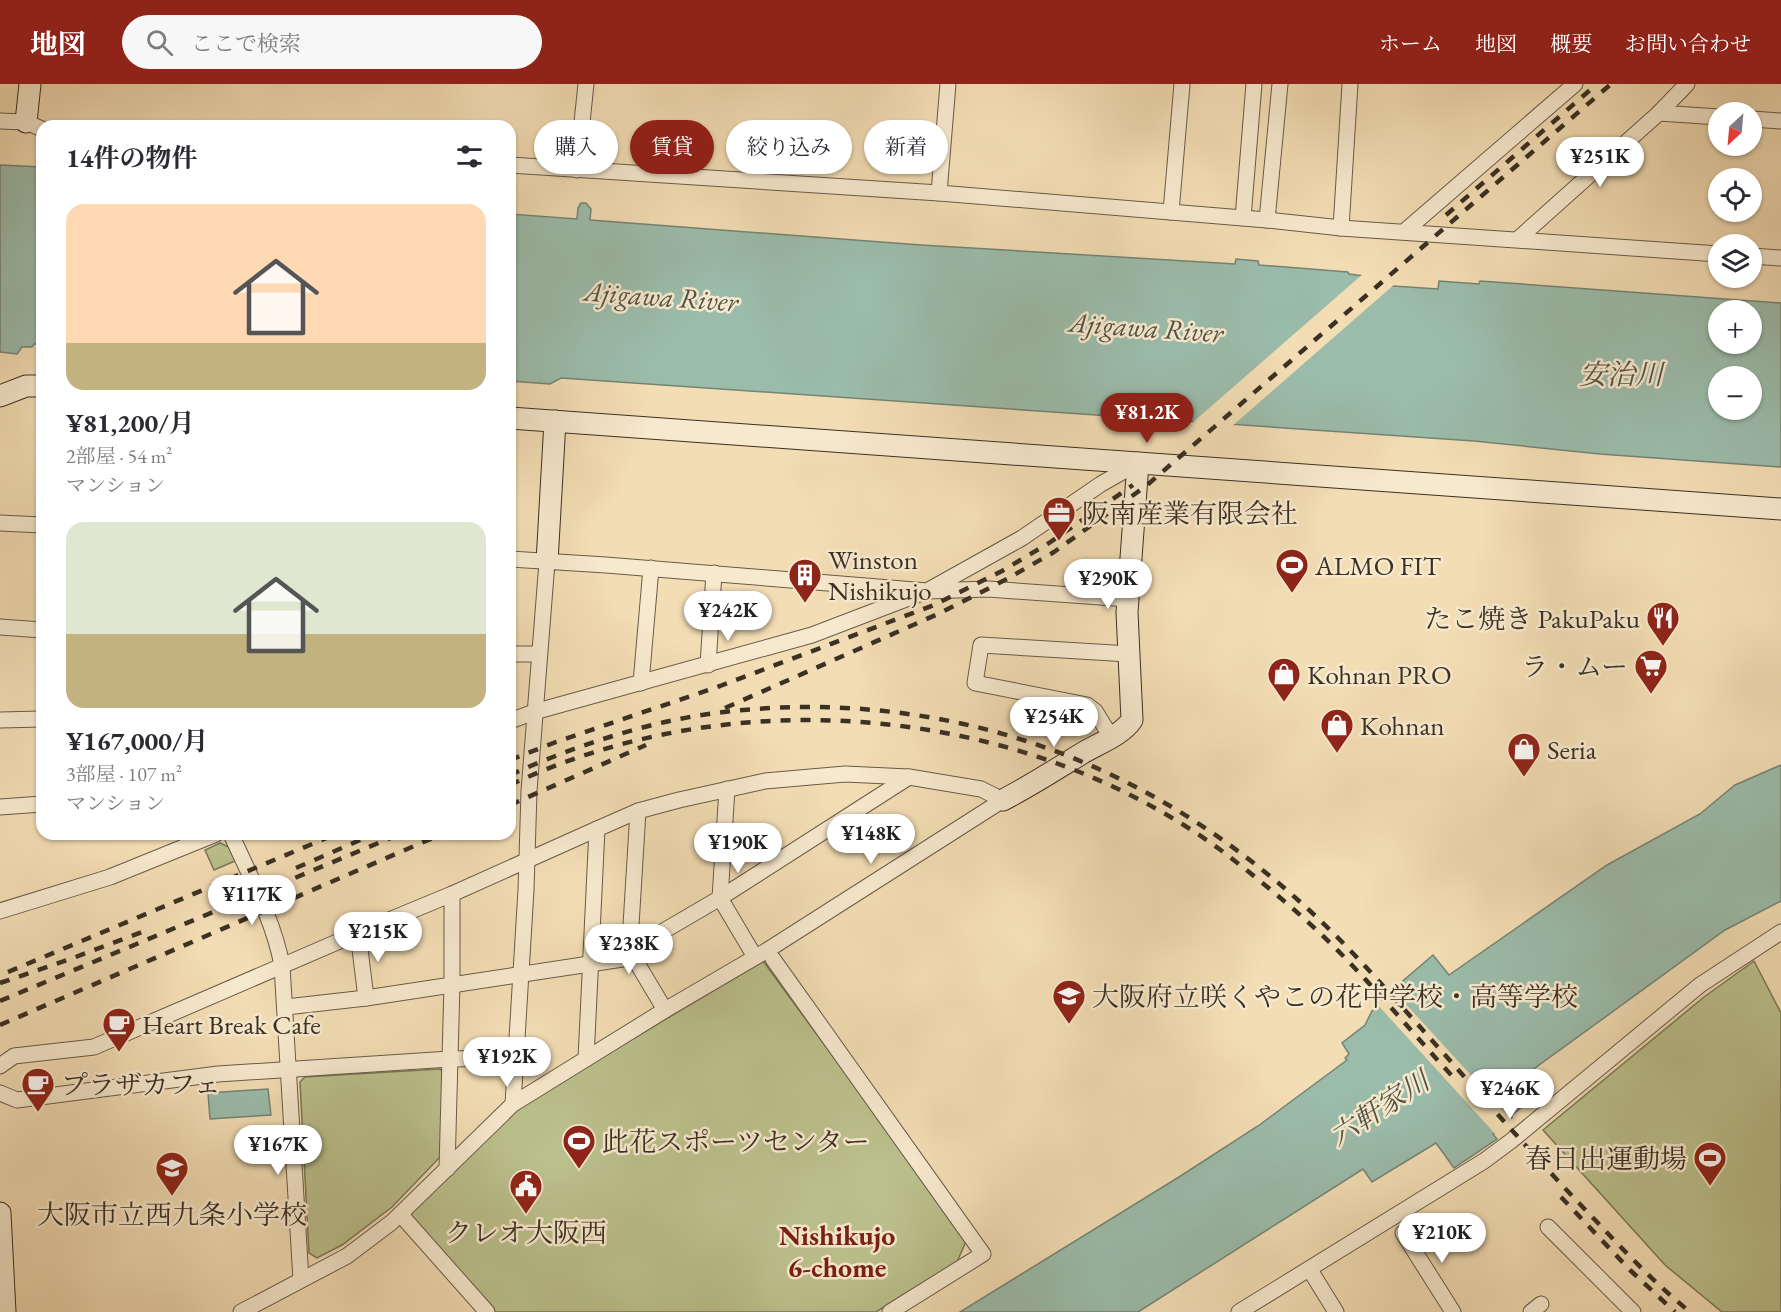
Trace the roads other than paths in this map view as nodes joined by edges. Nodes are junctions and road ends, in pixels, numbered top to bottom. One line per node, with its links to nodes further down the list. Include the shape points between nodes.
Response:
1 (30, 84): 16 (street)
2 (586, 84): 12 (street)
3 (948, 84): 20 (street)
4 (1182, 84): 21 (street)
5 (1254, 84): 22 (street)
6 (1280, 84): 23 (street)
7 (1350, 84): 24 (street)
8 (1575, 84): 25 (street)
9 (1687, 84): 10 (street)
10 (1659, 113): 11 (street); 26 (street)
11 (1708, 116)
12 (582, 120)
13 (1762, 120): 15 (street)
14 (0, 121): 16 (street)
15 (1781, 121)
16 (34, 126)
17 (516, 165): 18 (street)
18 (534, 167)
19 (618, 173): 20 (street)
20 (939, 193): 21 (street)
21 (1171, 212): 22 (street)
22 (1243, 218): 23 (street)
23 (1267, 220): 24 (street)
24 (1341, 228): 25 (street)
25 (1405, 231): 26 (street)
26 (1518, 239): 27 (street)
27 (1708, 253)
28 (1762, 257): 29 (street)
29 (1781, 258)
30 (36, 386): 31 (street)
31 (0, 396)
32 (516, 418): 33 (street)
33 (555, 421): 34 (street); 39 (street)
34 (1138, 463): 35 (street); 42 (street, via 1022,538); 43 (street)
35 (1781, 509)
36 (0, 523): 37 (street)
37 (36, 525)
38 (516, 559): 39 (street)
39 (547, 562): 40 (street); 47 (street)
40 (651, 568): 41 (street); 50 (street)
41 (714, 573): 42 (street); 49 (street)
42 (927, 591): 43 (street, via 988,589); 49 (street, via 812,635)
43 (1128, 599): 48 (street)
44 (0, 627): 45 (street)
45 (36, 630)
46 (516, 654): 47 (street)
47 (539, 654): 51 (street)
48 (1129, 654): 55 (street, via 1132,720); 55 (street, via 981,645 975,683 1087,705)
49 (708, 665): 50 (street)
50 (641, 683): 51 (street)
51 (534, 712): 53 (street); 65 (street)
52 (36, 719): 54 (street)
53 (516, 719)
54 (0, 720)
55 (1111, 737): 58 (street)
56 (909, 777): 57 (street, via 845,774 765,781); 58 (street, via 981,789); 67 (street)
57 (727, 789): 61 (street); 67 (street)
58 (1003, 800): 71 (street)
59 (36, 804): 60 (street)
60 (0, 807)
61 (638, 811): 62 (street); 72 (street)
62 (597, 829): 65 (street); 74 (street)
63 (191, 840): 68 (street, via 110,877)
64 (234, 840): 75 (street, via 262,905)
65 (527, 859): 66 (street); 76 (street)
66 (452, 894): 70 (street); 77 (street)
67 (720, 898): 71 (street); 72 (street, via 638,946)
68 (0, 911)
69 (1781, 932): 93 (street, via 1700,985 1484,1161)
70 (358, 933): 75 (street); 78 (street)
71 (755, 957): 80 (street)
72 (629, 958): 74 (street); 80 (street, via 637,963)
73 (773, 959): 98 (street, via 983,1254)
74 (590, 964): 76 (street); 83 (street)
75 (282, 966): 79 (street); 84 (street, via 94,1047 14,1056)
76 (520, 974): 77 (street); 81 (street)
77 (452, 984): 78 (street); 82 (street)
78 (366, 998): 79 (street)
79 (286, 1007): 85 (street)
80 (665, 1010): 83 (street)
81 (515, 1058): 82 (street); 87 (street)
82 (450, 1059): 85 (street); 88 (street)
83 (585, 1059): 87 (street)
84 (0, 1066)
85 (288, 1071): 86 (street, via 219,1074 17,1100); 94 (street)
86 (0, 1094)
87 (513, 1104): 88 (street)
88 (447, 1169): 89 (street)
89 (400, 1215): 94 (street, via 347,1256); 97 (street)
90 (0, 1226): 95 (street)
91 (1548, 1227): 102 (street)
92 (1403, 1233): 101 (street)
93 (1310, 1270): 99 (street); 100 (street)
94 (301, 1280): 96 (street)
95 (5, 1312)
96 (241, 1312)
97 (487, 1312)
98 (890, 1312)
99 (1239, 1312)
100 (1336, 1312)
101 (1453, 1312)
102 (1633, 1312)

